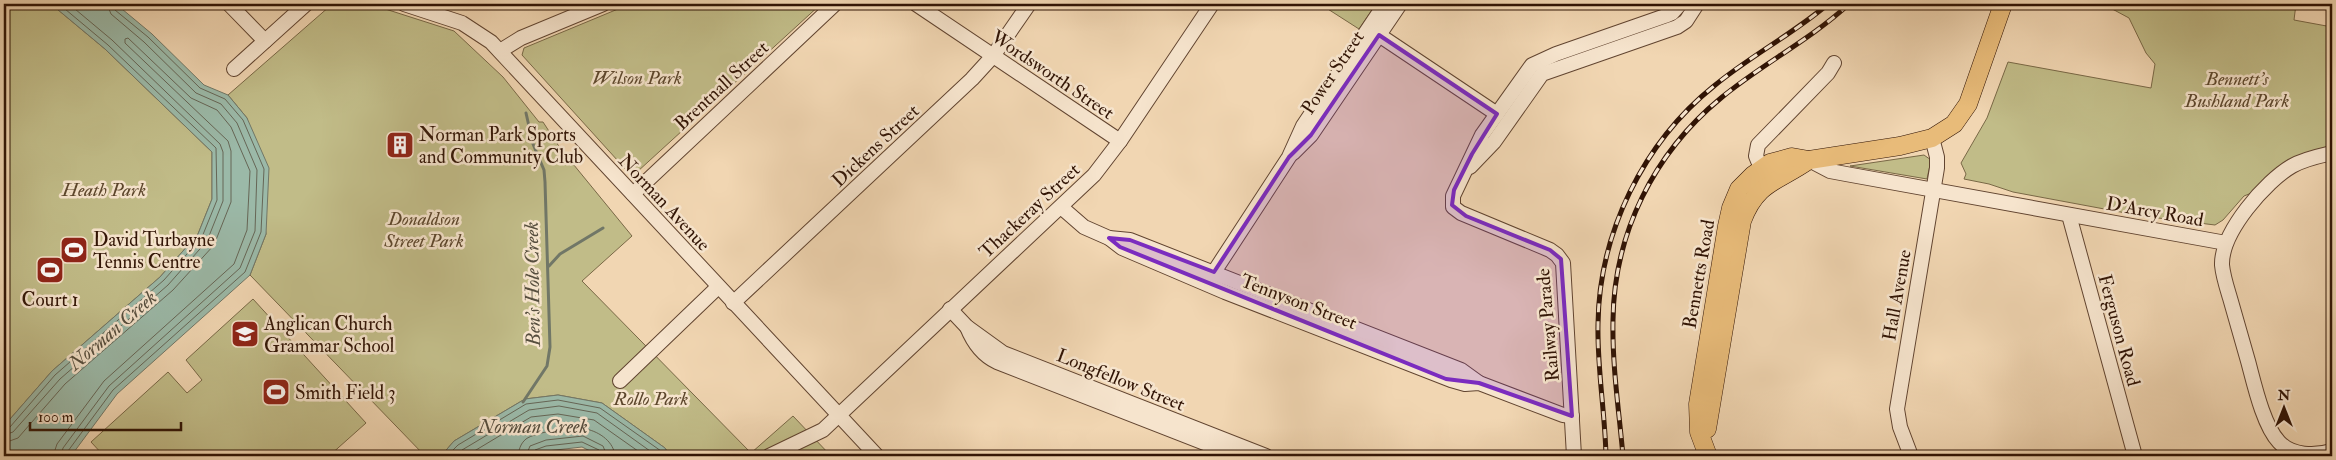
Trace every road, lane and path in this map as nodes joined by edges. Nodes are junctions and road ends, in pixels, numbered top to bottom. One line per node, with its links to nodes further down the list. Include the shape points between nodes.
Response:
1 (229, 4): 15 (street)
2 (306, 4): 15 (street)
3 (404, 4): 16 (street, Norman Avenue, via 462,23)
4 (603, 4): 16 (street)
5 (835, 4): 29 (street, Brentnall Street)
6 (916, 4): 17 (street, Wordsworth Street)
7 (1029, 4): 17 (street, Dickens Street)
8 (1212, 4): 22 (street, Thackeray Street)
9 (1385, 4): 24 (street, Power Street, via 1303,126)
10 (1400, 4): 14 (street, Power Street)
11 (1680, 4): 20 (street, Railway Parade, via 1665,16 1539,60)
12 (1697, 4): 27 (street, Railway Parade, via 1686,21 1677,27 1542,74 1494,142)
13 (2004, 4): 21 (main road, Bennetts Road, via 1968,104 1954,124)
14 (1379, 35): 20 (street); 24 (street, Power Street, via 1311,135)
15 (265, 42): 19 (street)
16 (500, 50): 29 (street, Norman Avenue)
17 (993, 56): 22 (street, Wordsworth Street); 36 (street, Dickens Street)
18 (1834, 63): 26 (street, via 1758,145 1755,154)
19 (234, 69)
20 (1497, 114): 27 (street, Railway Parade, via 1478,141)
21 (1932, 138): 25 (main road, Bennetts Road); 28 (street, Hall Avenue, via 1938,163)
22 (1120, 141): 30 (street, Thackeray Street, via 1094,175)
23 (2332, 153): 33 (street, D'Arcy Road, via 2301,162 2281,175 2242,215)
24 (1289, 157): 34 (street, Power Street)
25 (1809, 160): 26 (main road, Bennetts Road, via 1792,157); 28 (street, Bennetts Road, via 1837,172); 39 (main road, Bennetts Road, via 1771,181 1756,194 1745,213)
26 (1761, 168): 39 (main road, Bennetts Road, via 1740,189 1731,208)
27 (1464, 172): 43 (street, Railway Parade, via 1453,196 1455,209 1473,220 1550,250 1563,263)
28 (1933, 190): 31 (street, D'Arcy Road); 51 (street, Hall Avenue, via 1897,399 1898,419)
29 (633, 194): 35 (street, Norman Avenue)
30 (1060, 207): 32 (street, Tennyson Street, via 1084,227); 37 (street, Thackeray Street)
31 (2068, 215): 33 (street, D'Arcy Road); 52 (street, Ferguson Road)
32 (1109, 238): 34 (street, Tennyson Street, via 1130,240); 41 (street, Tennyson Street, via 1122,248 1225,292 1428,372 1457,382)
33 (2226, 243): 45 (street, via 2222,261 2224,277 2273,435 2285,447 2300,453)
34 (1214, 272): 41 (street, Tennyson Street, via 1461,370)
35 (718, 287): 36 (street, Norman Avenue); 40 (street)
36 (733, 303): 42 (street, Norman Avenue)
37 (950, 309): 38 (street, Longfellow Street); 42 (street, Thackeray Street)
38 (967, 327): 48 (street, Longfellow Street, via 973,341 998,362); 49 (street, Longfellow Street, via 1004,353)
39 (1716, 335): 44 (main road, Bennetts Road, via 1698,404 1699,432)
40 (620, 381)
41 (1479, 383): 43 (street, Tennyson Street)
42 (838, 415): 46 (street, Thackeray Street, via 819,433); 47 (street, Norman Avenue)
43 (1572, 416): 50 (street, Railway Parade)
44 (1706, 451)
45 (2332, 451)
46 (769, 456)
47 (876, 456)
48 (1238, 456)
49 (1266, 456)
50 (1574, 456)
51 (1911, 456)
52 (2135, 456)

